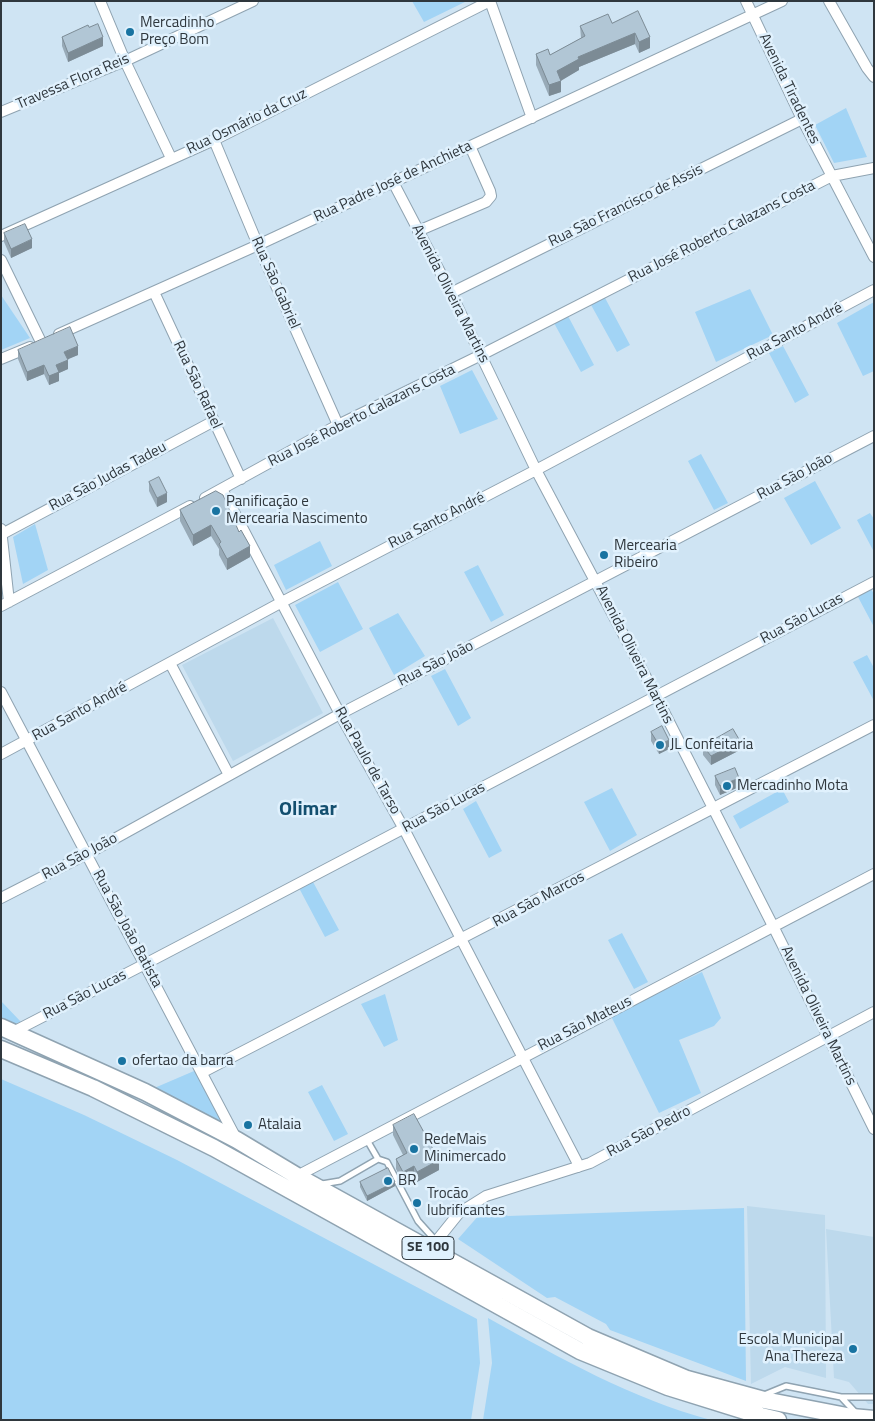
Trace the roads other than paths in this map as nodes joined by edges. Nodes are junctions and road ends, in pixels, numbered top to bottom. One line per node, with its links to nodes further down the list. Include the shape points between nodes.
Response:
1 (100, 1): 8 (street)
2 (253, 1): 8 (street, Travessa Flora Reis)
3 (490, 1): 11 (street); 13 (street, Rua Osmário da Cruz)
4 (746, 1): 7 (street, Avenida Tiradentes)
5 (782, 1): 7 (street, Rua Padre José de Anchieta)
6 (829, 1): 9 (street)
7 (754, 16): 11 (street, Rua Padre José de Anchieta); 12 (street, Avenida Tiradentes)
8 (125, 61): 10 (street, Travessa Flora Reis); 15 (street)
9 (874, 77)
10 (1, 112)
11 (532, 118): 14 (street, Rua Padre José de Anchieta)
12 (802, 119): 17 (street, Avenida Tiradentes); 26 (street, Rua São Francisco de Assis)
13 (214, 140): 15 (street, Rua Osmário da Cruz); 21 (street, Rua São Gabriel)
14 (470, 146): 18 (street, Rua Padre José de Anchieta); 19 (street, via 491,196 486,202)
15 (171, 158): 20 (street, Rua Osmário da Cruz)
16 (874, 168): 17 (street)
17 (832, 176): 22 (street, Avenida Tiradentes); 28 (street, Rua José Roberto Calazans Costa)
18 (393, 182): 19 (street, Avenida Oliveira Martins); 21 (street, Rua Padre José de Anchieta)
19 (418, 231): 26 (street, Avenida Oliveira Martins)
20 (1, 236)
21 (258, 245): 25 (street, Rua Padre José de Anchieta); 31 (street, Rua São Gabriel)
22 (874, 258)
23 (1, 260): 27 (street)
24 (874, 290): 33 (street, Rua Santo André)
25 (154, 292): 27 (street, Rua Padre José de Anchieta); 30 (street, Rua São Rafael)
26 (450, 293): 28 (street, Avenida Oliveira Martins)
27 (41, 342): 29 (street, Rua Padre José de Anchieta)
28 (480, 355): 31 (street, Rua José Roberto Calazans Costa); 33 (street, Avenida Oliveira Martins)
29 (1, 359)
30 (214, 421): 34 (street, Rua São Rafael); 37 (street, Rua São Judas Tadeu)
31 (338, 425): 34 (street, Rua José Roberto Calazans Costa)
32 (874, 436): 38 (street, Rua São João)
33 (536, 470): 38 (street, Avenida Oliveira Martins); 40 (street, Rua Santo André)
34 (241, 479): 35 (street, Rua José Roberto Calazans Costa)
35 (222, 489): 40 (street, Rua Paulo de Tarso); 41 (street, Rua José Roberto Calazans Costa)
36 (1, 529): 37 (street)
37 (2, 534): 41 (street)
38 (596, 581): 44 (street, Avenida Oliveira Martins); 45 (street, Rua São João)
39 (874, 582): 44 (street, Rua São Lucas)
40 (282, 602): 42 (street, Rua Santo André); 45 (street, Rua Paulo de Tarso)
41 (5, 604)
42 (170, 663): 47 (street, Rua Santo André); 49 (street)
43 (1, 692): 47 (street, Rua São João Batista)
44 (656, 696): 50 (street, Avenida Oliveira Martins); 51 (street, Rua São Lucas)
45 (340, 714): 49 (street, Rua São João); 51 (street, Rua Paulo de Tarso)
46 (874, 725): 50 (street, Rua São Marcos)
47 (26, 741): 48 (street, Rua Santo André); 52 (street, Rua São João Batista)
48 (1, 754)
49 (229, 775): 52 (street, Rua São João)
50 (712, 809): 55 (street, Avenida Oliveira Martins); 56 (street, Rua São Marcos)
51 (404, 828): 56 (street, Rua Paulo de Tarso); 57 (street, Rua São Lucas)
52 (87, 854): 54 (street, Rua São João); 57 (street, Rua São João Batista)
53 (874, 874): 55 (street, Rua São Mateus)
54 (1, 898)
55 (773, 926): 60 (street, Avenida Oliveira Martins); 62 (street, Rua São Mateus)
56 (461, 940): 62 (street, Rua Paulo de Tarso); 63 (street, Rua São Marcos)
57 (145, 964): 59 (street, Rua São Lucas); 63 (street, Rua São João Batista)
58 (874, 1012): 60 (street, Rua São Pedro)
59 (7, 1029): 66 (main road, SE 100, via 145,1092)
60 (828, 1036): 64 (street, Avenida Oliveira Martins); 68 (street, Rua São Pedro)
61 (1, 1049): 72 (main road, SE 100, via 93,1088 214,1148)
62 (523, 1057): 65 (street, Rua São Mateus); 68 (street, Rua Paulo de Tarso)
63 (203, 1072): 66 (street, Rua São João Batista)
64 (874, 1128)
65 (366, 1139): 67 (lane); 69 (street, Rua São Mateus)
66 (238, 1140): 69 (main road, SE 100)
67 (378, 1159): 70 (lane, via 340,1182); 71 (lane, via 387,1162)
68 (578, 1167): 71 (street, Rua São Pedro, via 486,1196 459,1213)
69 (297, 1176): 70 (main road, SE 100)
70 (314, 1185): 71 (main road, SE 100)
71 (433, 1245): 72 (main road, SE 100, via 459,1266)
72 (590, 1347): 75 (main road, SE 100); 77 (main road, SE 100, via 668,1387)
73 (840, 1397): 74 (lane); 75 (lane, via 786,1386); 76 (lane)
74 (874, 1397)
75 (758, 1398): 76 (main road, SE 100)
76 (868, 1419)
77 (778, 1420)

